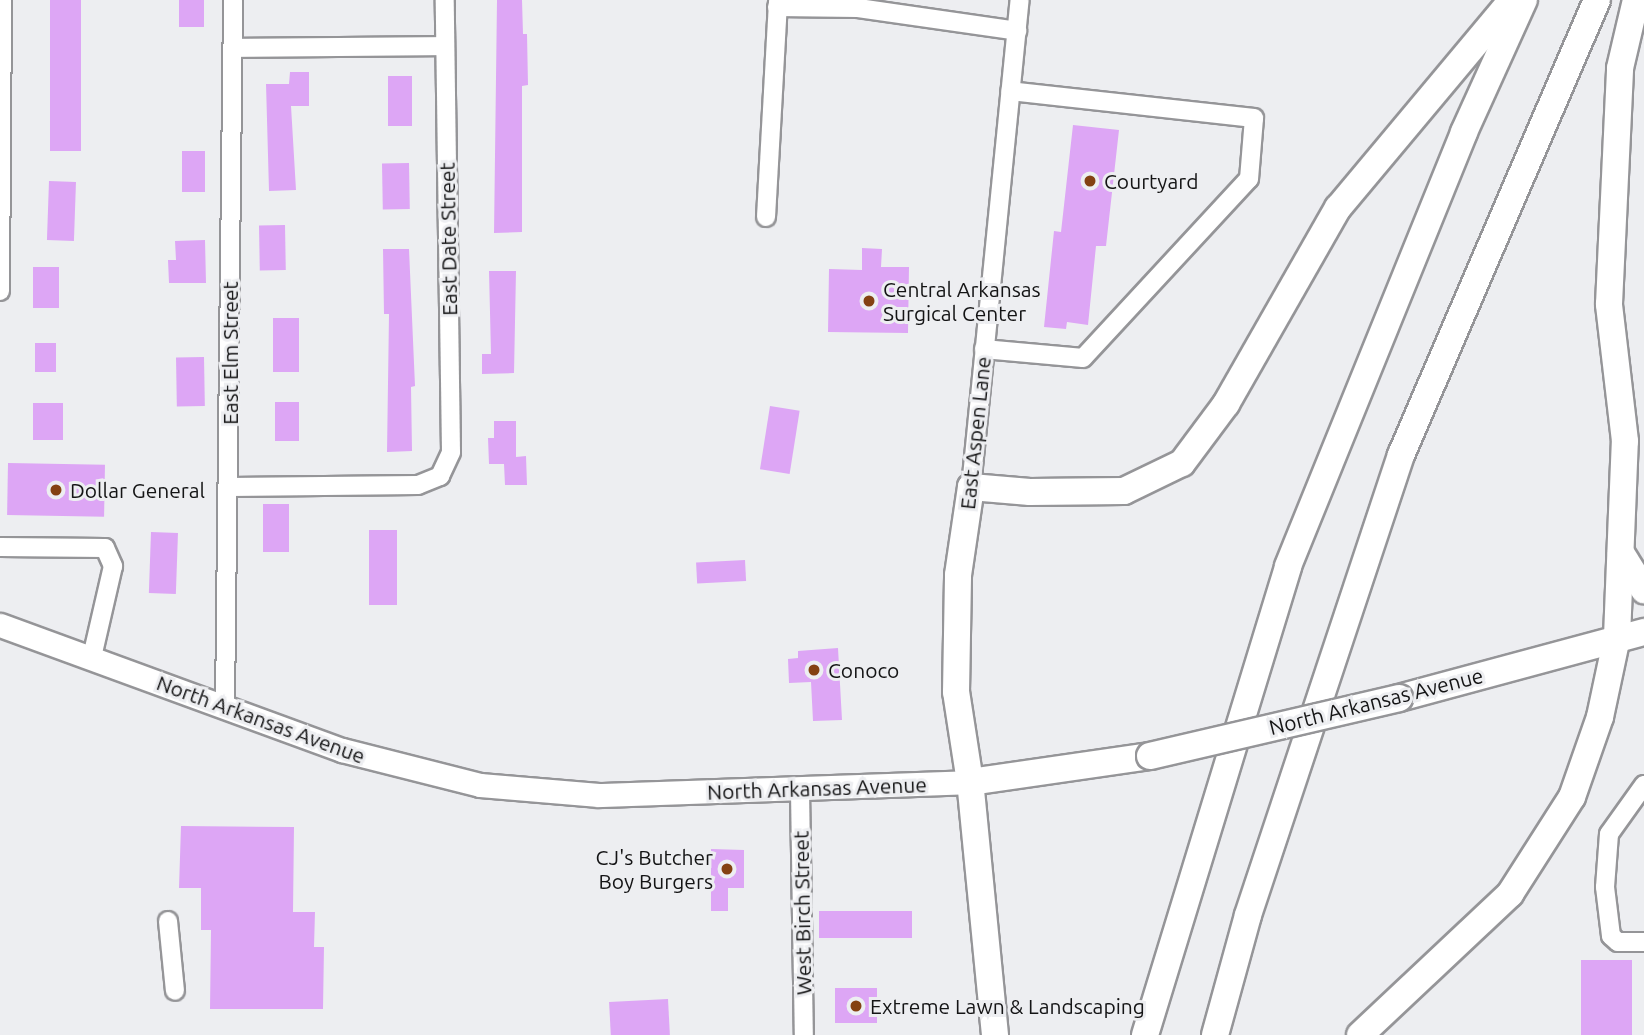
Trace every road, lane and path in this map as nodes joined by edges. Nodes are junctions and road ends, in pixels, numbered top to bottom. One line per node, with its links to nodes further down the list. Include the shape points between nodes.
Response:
1 (2, 0): 15 (street)
2 (233, 0): 12 (street, East Elm Street)
3 (445, 0): 11 (street, East Date Street)
4 (1020, 0): 10 (street, East Aspen Lane)
5 (1512, 0): 18 (highway, via 1338,208 1226,404 1182,463 1124,491)
6 (1524, 0): 35 (highway, via 1464,132 1288,566)
7 (1597, 0): 36 (highway, via 1401,455 1248,915)
8 (1636, 0): 20 (highway, via 1620,68 1609,304 1625,441)
9 (777, 3): 10 (street, via 858,8); 14 (street)
10 (1017, 31): 13 (street, East Aspen Lane)
11 (445, 46): 12 (street); 17 (street, East Date Street, via 451,452 440,477 418,485)
12 (232, 48): 17 (street, East Elm Street)
13 (1010, 91): 16 (street, East Aspen Lane); 16 (street, via 1254,118 1249,178 1083,358)
14 (766, 217)
15 (0, 291)
16 (984, 349): 18 (street, East Aspen Lane)
17 (230, 487): 26 (street, East Elm Street)
18 (971, 487): 27 (highway, East Aspen Lane, via 958,575 957,692)
19 (0, 547): 25 (street, via 105,548 113,566)
20 (1621, 553): 21 (highway); 24 (highway)
21 (1644, 590)
22 (0, 625): 25 (main road, North Arkansas Avenue)
23 (1644, 632): 24 (highway, North Arkansas Avenue)
24 (1618, 637): 27 (highway, North Arkansas Avenue, bridge, via 1399,698 1150,756); 37 (highway, via 1600,717 1572,797 1510,894)
25 (92, 657): 26 (main road, North Arkansas Avenue)
26 (225, 706): 29 (main road, North Arkansas Avenue, via 342,750 480,785 600,795)
27 (970, 782): 29 (main road, North Arkansas Avenue); 34 (highway, East Aspen Lane)
28 (1644, 785): 31 (street, via 1609,834 1605,878 1611,936 1618,942)
29 (800, 790): 33 (street, West Birch Street)
30 (168, 921): 32 (street)
31 (1644, 942)
32 (175, 990)
33 (804, 1035)
34 (995, 1035)
35 (1145, 1035)
36 (1215, 1035)
37 (1360, 1035)

